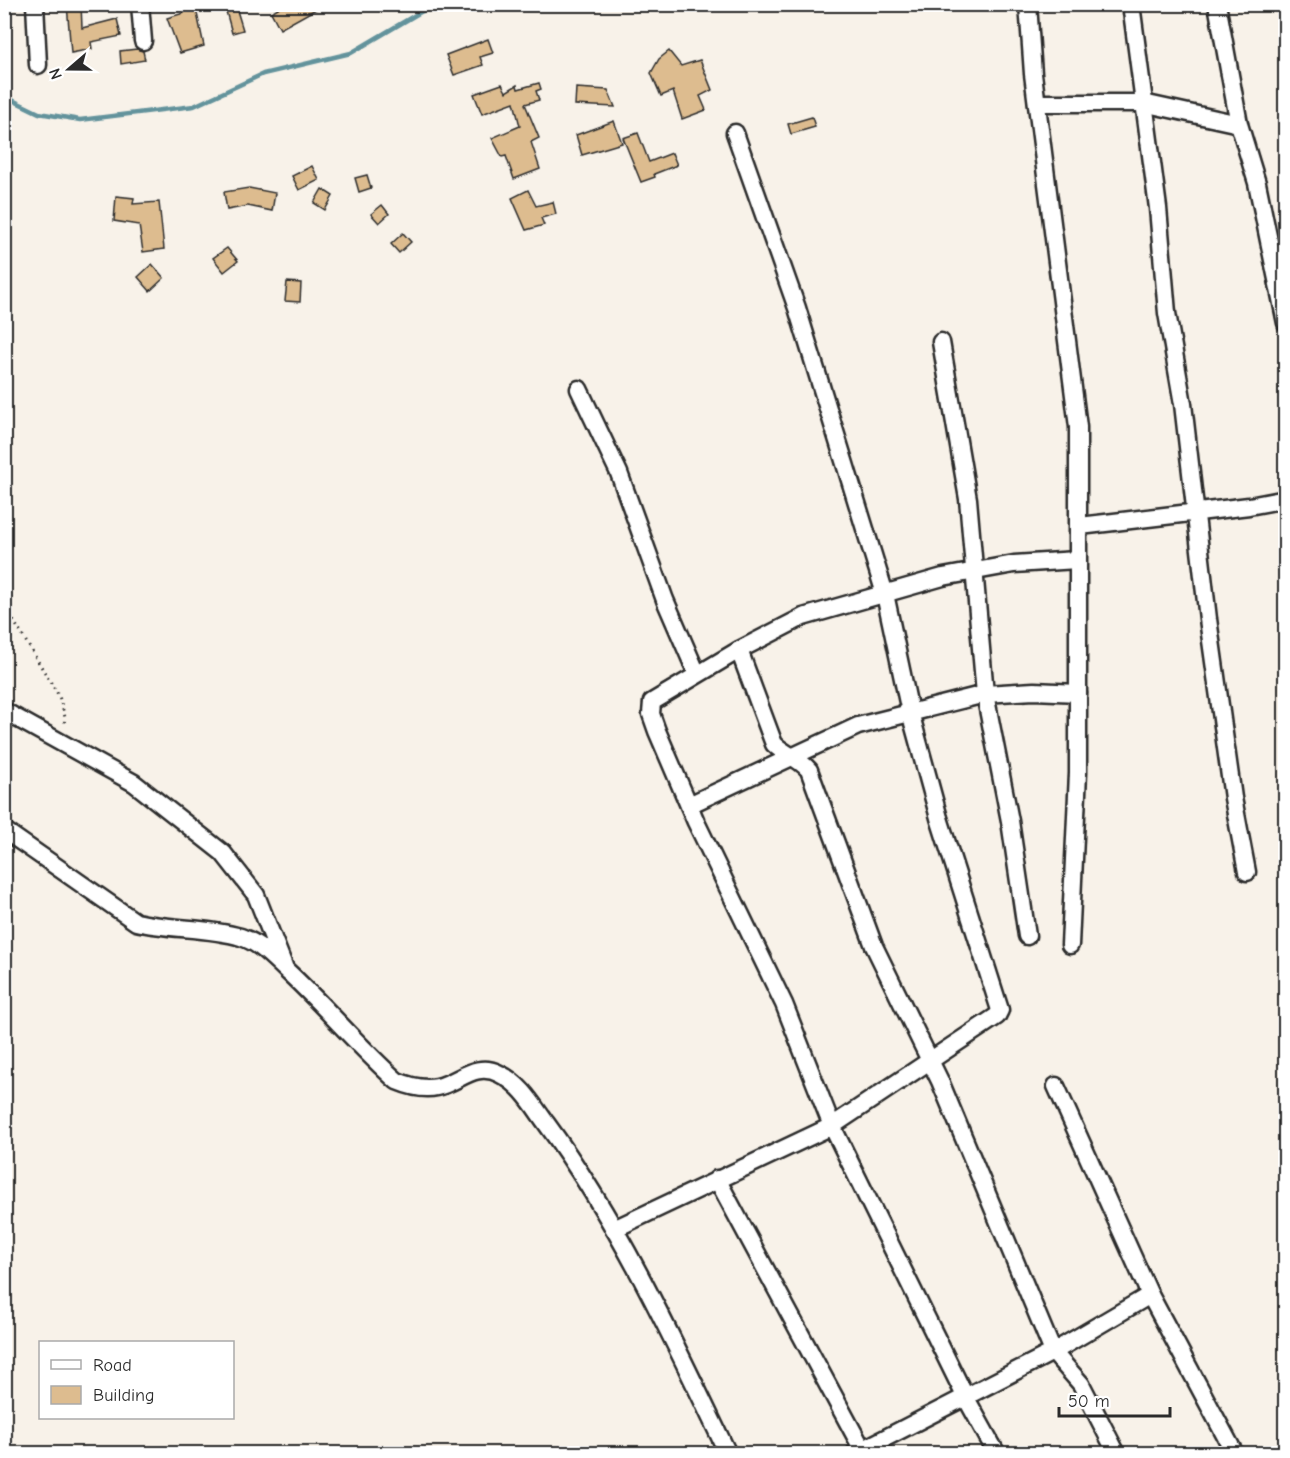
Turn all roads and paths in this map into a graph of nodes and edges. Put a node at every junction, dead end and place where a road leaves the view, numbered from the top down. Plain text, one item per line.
1 (35, 4) edge
2 (140, 4) edge
3 (1028, 4) edge
4 (1131, 4) edge
5 (1217, 4) edge
6 (143, 41) dead end
7 (38, 65) dead end
8 (1143, 103) junction
9 (1037, 104) junction
10 (1239, 124) junction
11 (735, 133) dead end
12 (1286, 323) edge
13 (940, 342) dead end
14 (579, 389) dead end
15 (1286, 499) edge
16 (1196, 513) junction
17 (1080, 526) junction
18 (1077, 560) junction
19 (976, 572) junction
20 (885, 594) junction
21 (4, 605) edge
22 (739, 650) junction
23 (697, 674) junction
24 (1078, 693) junction
25 (985, 694) junction
26 (4, 711) edge
27 (910, 712) junction
28 (63, 743) junction
29 (791, 755) junction
30 (689, 805) junction
31 (4, 830) edge
32 (1247, 872) dead end
33 (1027, 936) dead end
34 (1070, 945) dead end
35 (286, 970) junction
36 (931, 1062) junction
37 (1056, 1086) dead end
38 (832, 1126) junction
39 (717, 1179) junction
40 (614, 1229) junction
41 (1150, 1295) junction
42 (1053, 1352) junction
43 (966, 1398) junction
44 (861, 1452) edge
45 (728, 1454) edge
46 (997, 1454) edge
47 (1117, 1454) edge
48 (1235, 1454) edge

1 - 7 street
2 - 6 street
3 - 9 street
4 - 8 street
5 - 10 street
8 - 9 street
8 - 10 street
8 - 16 street
9 - 17 street
10 - 12 street
11 - 20 street
13 - 19 street
14 - 23 street
15 - 16 street
16 - 17 street
16 - 32 street
17 - 18 street
18 - 19 street
18 - 24 street
19 - 20 street
19 - 25 street
20 - 22 street
20 - 27 street
21 - 28 path
22 - 23 street
22 - 29 street
23 - 30 street
24 - 25 street
24 - 34 street
25 - 27 street
25 - 33 street
26 - 28 street
27 - 29 street
27 - 36 street
28 - 35 street
29 - 30 street
29 - 36 street
30 - 38 street
31 - 35 street
35 - 40 street
36 - 38 street
36 - 42 street
37 - 41 street
38 - 39 street
38 - 43 street
39 - 40 street
39 - 44 street
40 - 45 street
41 - 42 street
41 - 48 street
42 - 43 street
42 - 47 street
43 - 44 street
43 - 46 street

